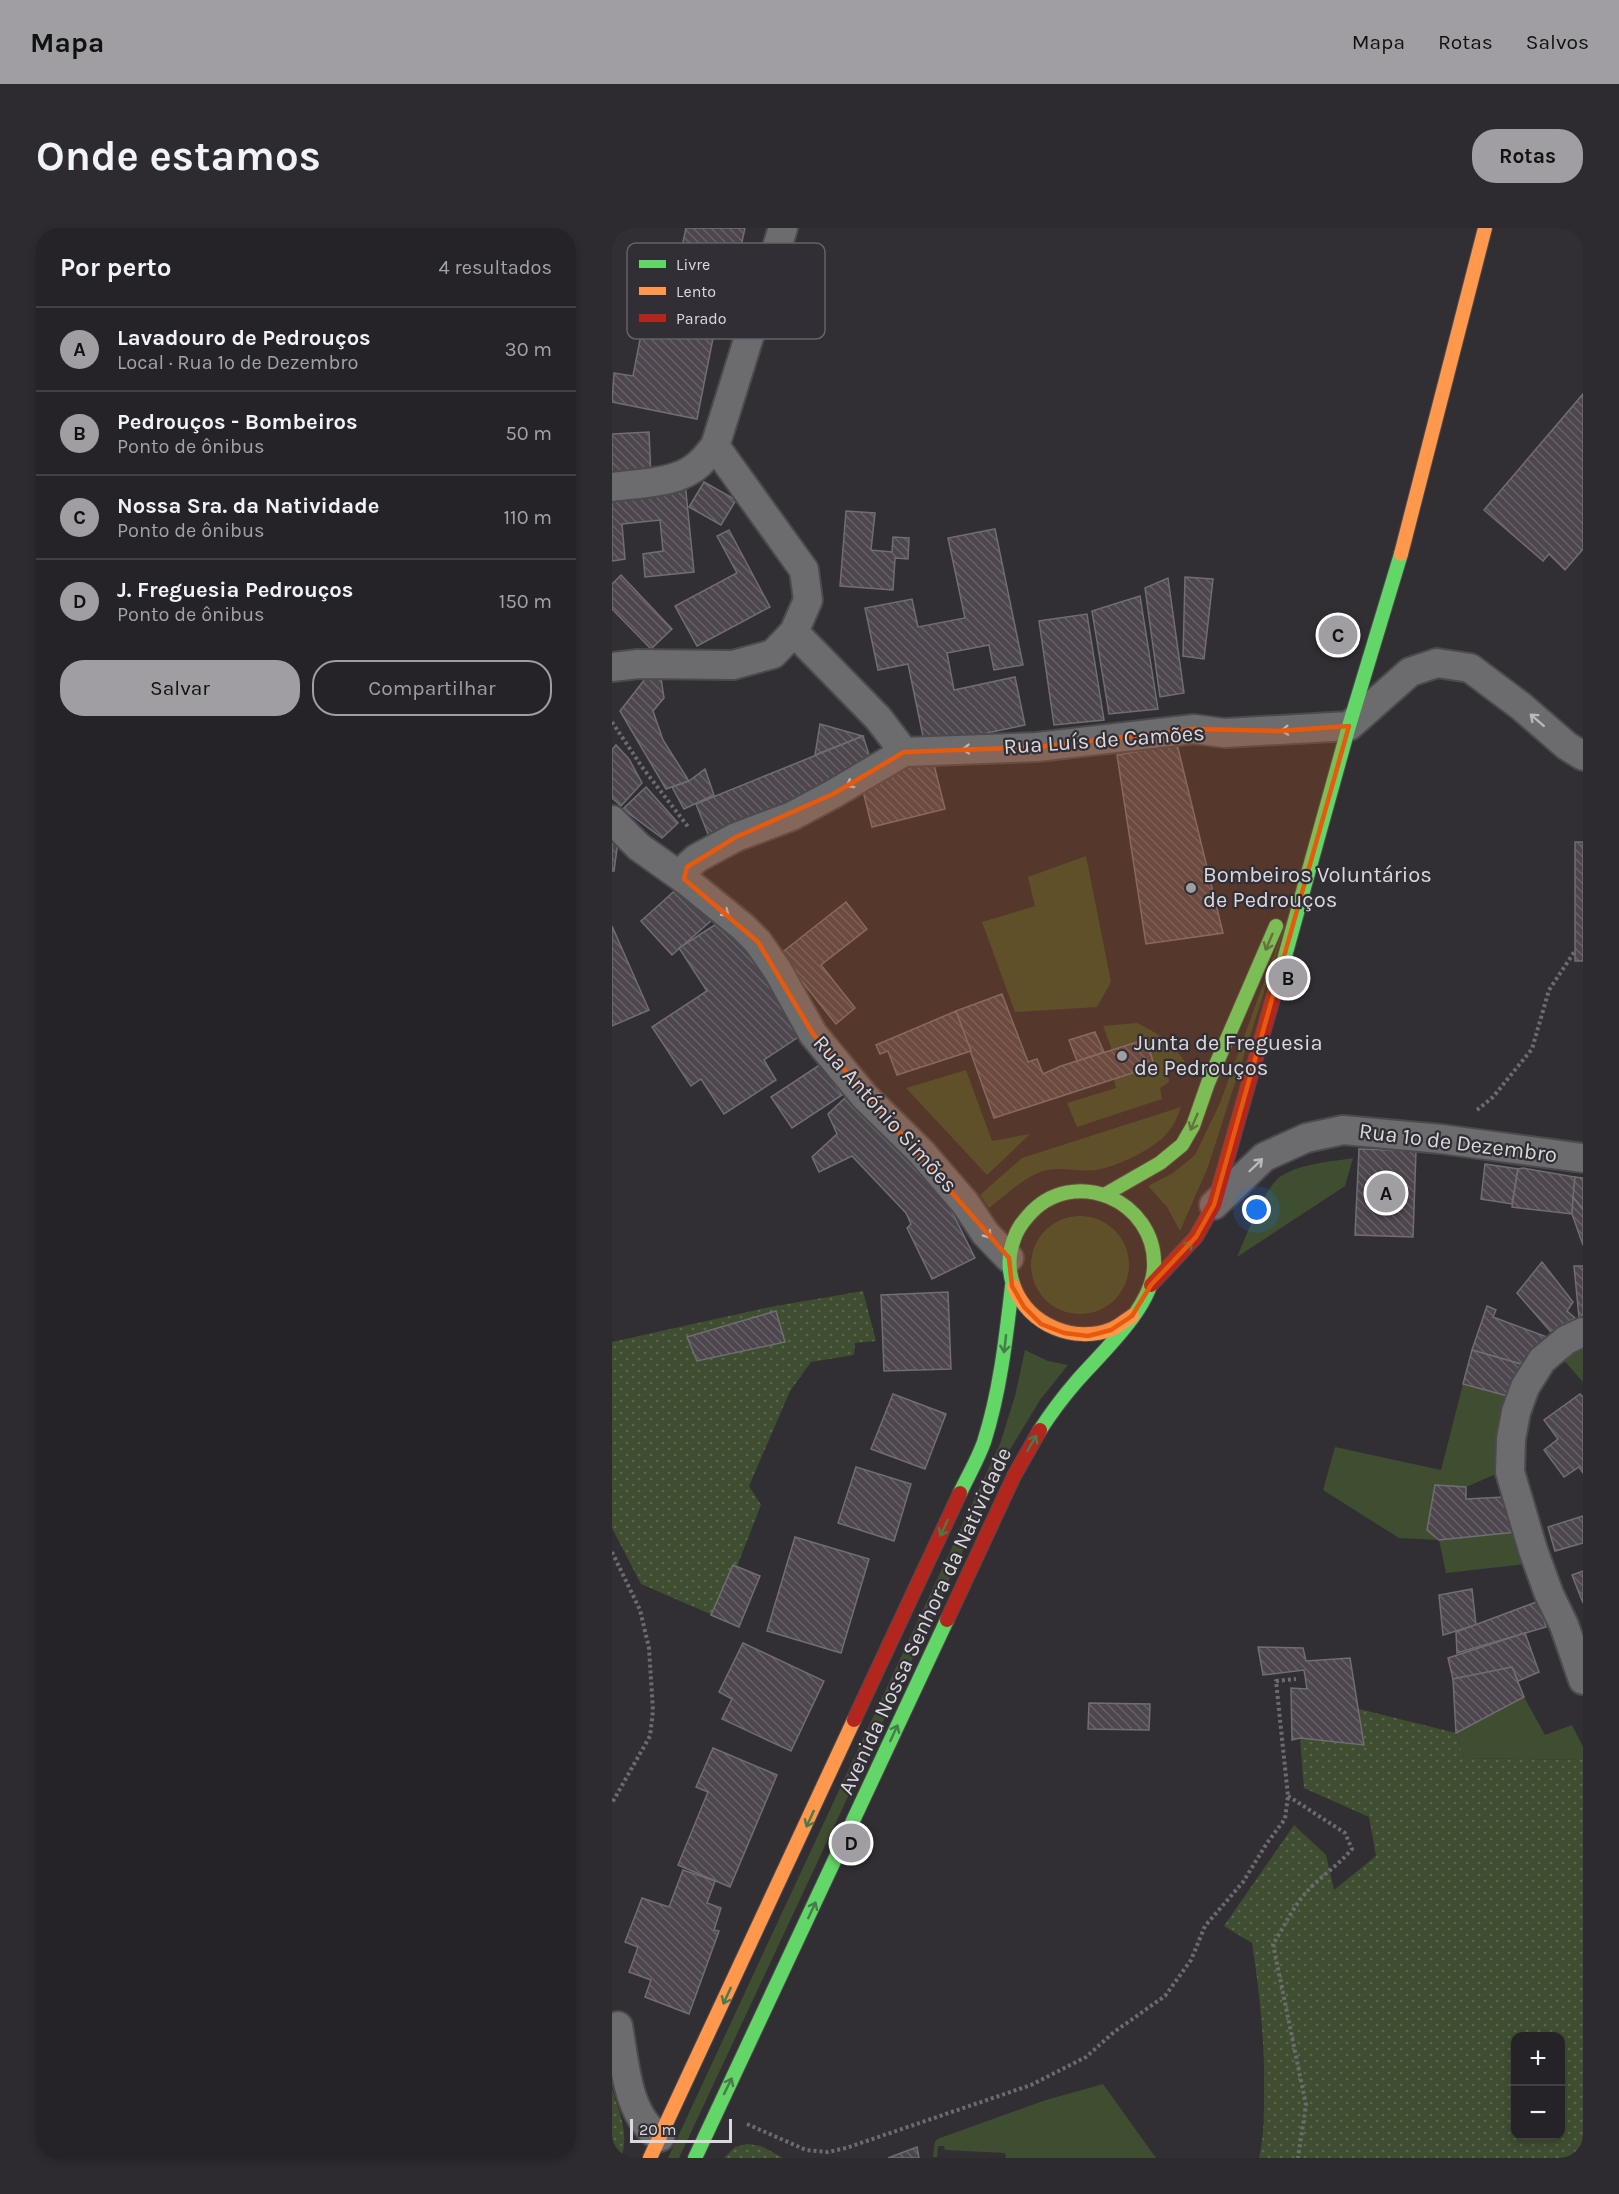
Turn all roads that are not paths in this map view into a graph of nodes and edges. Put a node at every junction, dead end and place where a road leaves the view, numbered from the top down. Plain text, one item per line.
1 (783, 228) edge
2 (1485, 228) edge
3 (778, 243) edge
4 (749, 339) edge
5 (716, 446) junction
6 (612, 487) edge
7 (794, 632) junction
8 (612, 667) edge
9 (1349, 726) junction
10 (904, 752) junction
11 (1583, 756) edge
12 (1325, 811) junction
13 (612, 820) edge
14 (612, 836) edge
15 (639, 847) junction
16 (684, 879) junction
17 (1583, 1158) edge
18 (1106, 1194) junction
19 (1214, 1205) junction
20 (1009, 1258) junction
21 (1151, 1285) junction
22 (1012, 1286) junction
23 (1132, 1316) junction
24 (1583, 1332) edge
25 (1583, 1680) edge
26 (618, 2026) dead end
27 (655, 2148) edge
28 (695, 2158) edge

1 - 3 street
2 - 9 main road, Avenida Nossa Senhora da Natividade
4 - 5 street
5 - 6 street
5 - 7 street
7 - 8 street
7 - 10 street
9 -> 10 street, Rua Luís de Camões
11 -> 9 street
9 - 12 main road, Avenida Nossa Senhora da Natividade
10 -> 16 street, Rua Luís de Camões
12 -> 18 main road, Avenida Nossa Senhora da Natividade
12 - 19 main road, Avenida Nossa Senhora da Natividade
13 - 15 street, Rua António Simões
14 - 15 street
15 - 16 street, Rua António Simões
16 -> 20 street, Rua António Simões
19 -> 17 street, Rua 1º de Dezembro
18 - 20 main road, Avenida Nossa Senhora da Natividade
18 - 21 main road, Avenida Nossa Senhora da Natividade
21 -> 19 main road, Avenida Nossa Senhora da Natividade
20 - 22 main road, Avenida Nossa Senhora da Natividade
21 - 23 main road, Avenida Nossa Senhora da Natividade
22 - 23 main road, Avenida Nossa Senhora da Natividade
22 -> 27 main road, Avenida Nossa Senhora da Natividade
28 -> 23 main road, Avenida Nossa Senhora da Natividade
24 - 25 street
26 - 27 street

